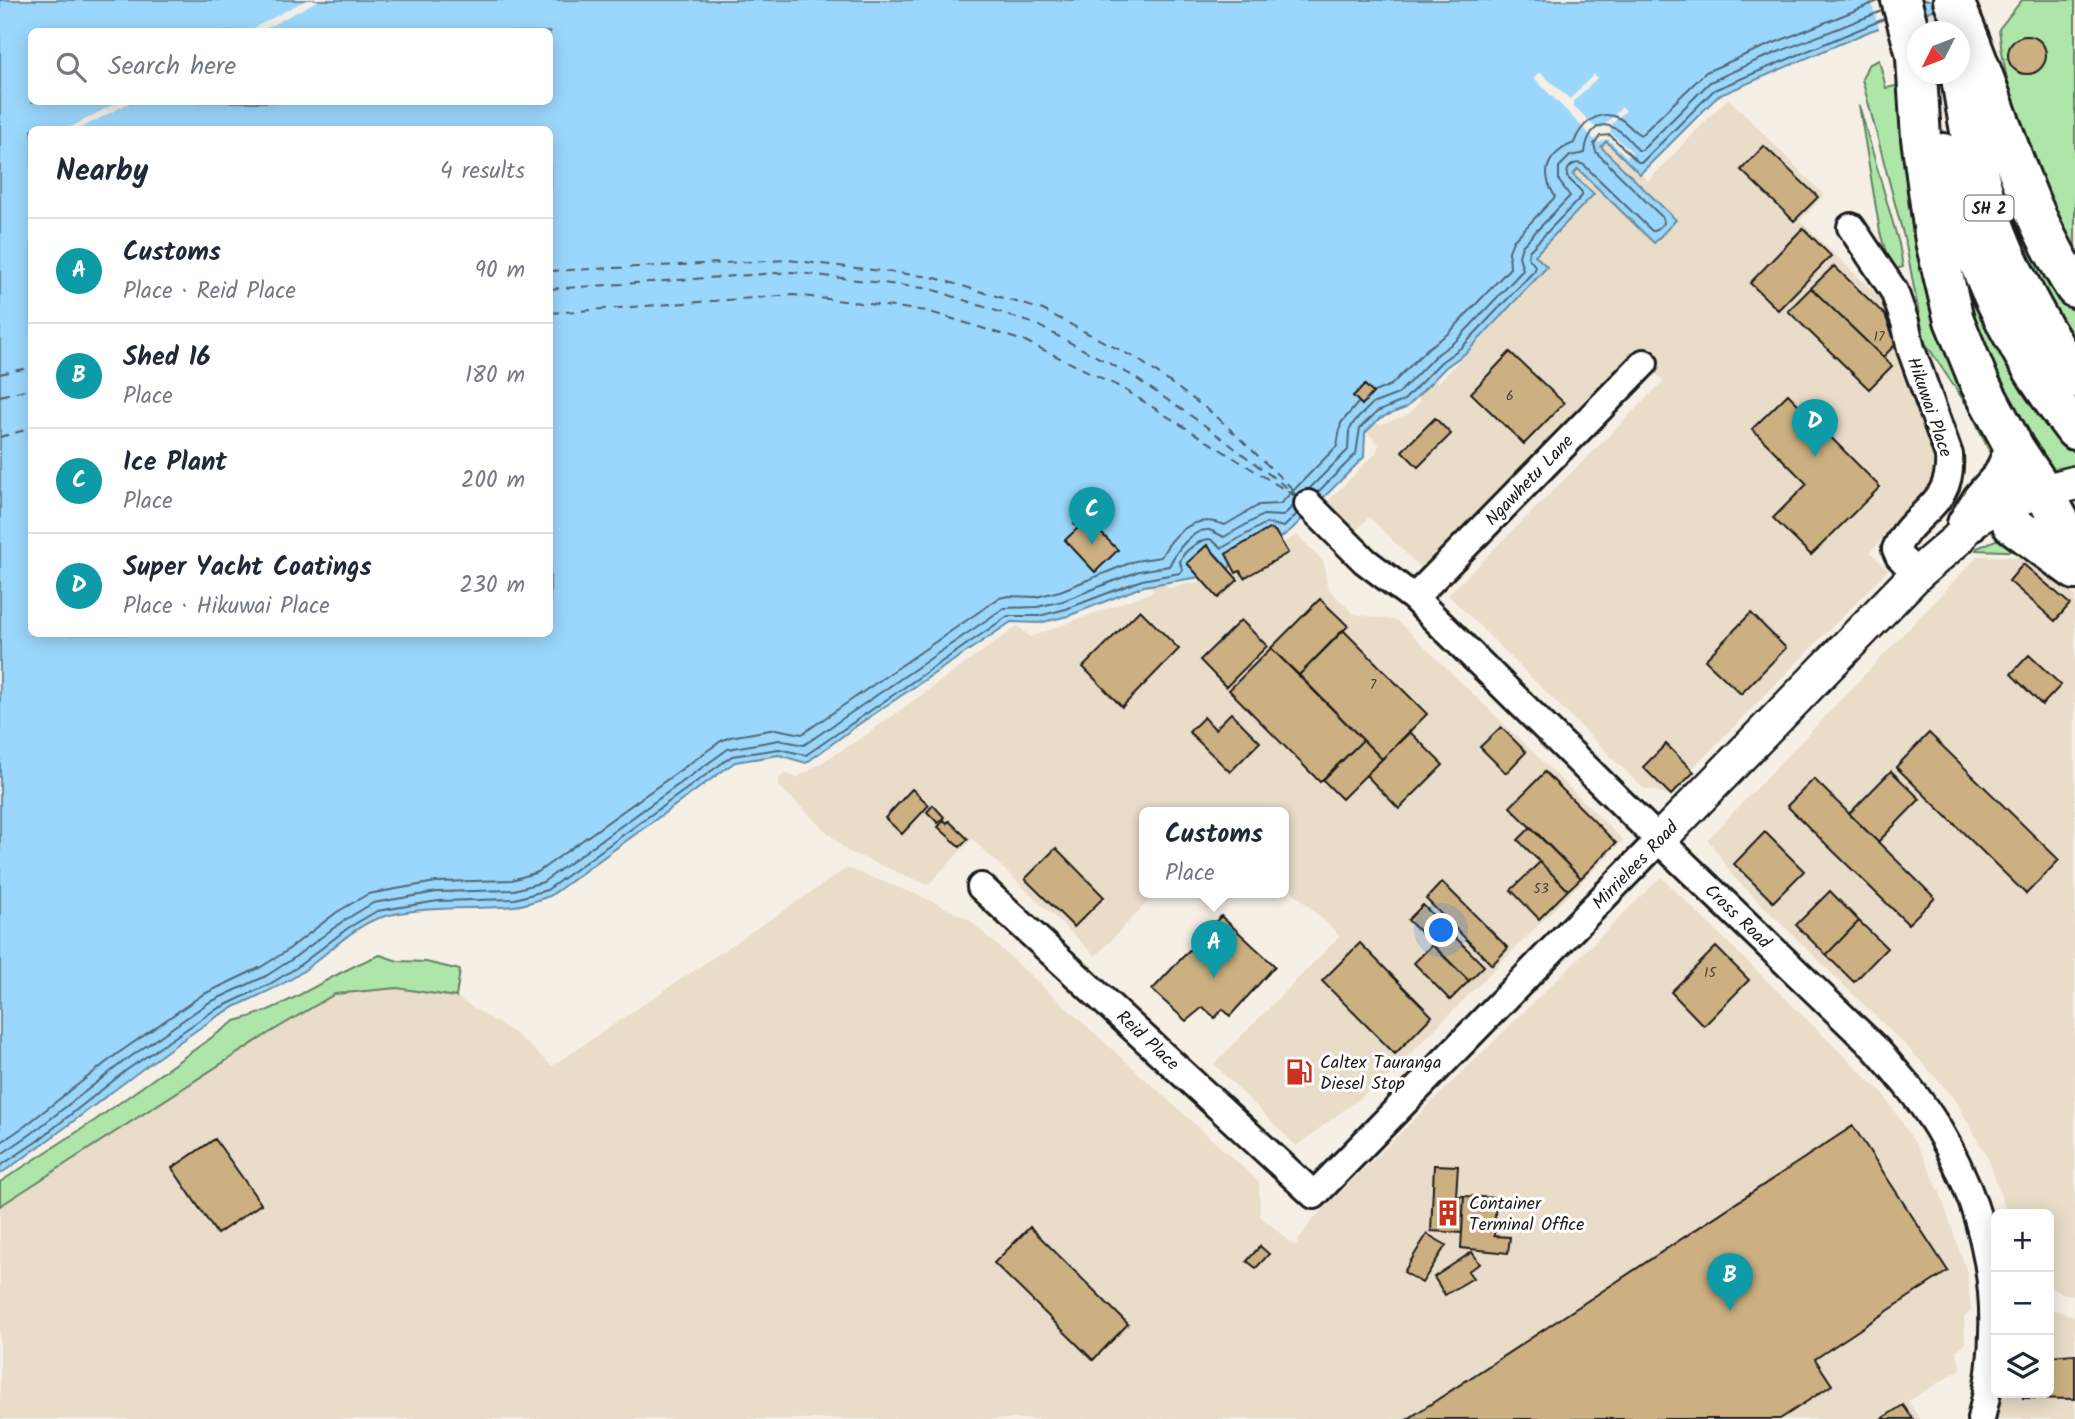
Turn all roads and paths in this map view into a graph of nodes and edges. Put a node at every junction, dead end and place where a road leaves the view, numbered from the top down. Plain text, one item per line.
1 (1901, 0) edge
2 (1941, 0) edge
3 (1953, 0) edge
4 (1949, 21) edge
5 (1956, 21) edge
6 (1907, 23) edge
7 (1970, 68) edge
8 (1919, 84) edge
9 (1924, 84) edge
10 (1965, 84) edge
11 (1851, 227) dead end
12 (2075, 288) edge
13 (1644, 363) dead end
14 (2075, 378) edge
15 (2075, 430) edge
16 (2015, 449) junction
17 (2062, 500) edge
18 (1308, 505) dead end
19 (2012, 524) junction
20 (1963, 531) junction
21 (2075, 548) edge
22 (2075, 570) edge
23 (1917, 574) junction
24 (1414, 598) junction
25 (1659, 839) junction
26 (981, 887) dead end
27 (1314, 1195) joint
28 (1981, 1419) edge

1 - 6 highway, SH 2
2 - 4 highway, SH 2
3 - 5 highway
7 - 12 highway
8 - 16 highway
9 - 15 highway, SH 2
10 - 14 highway, SH 2
11 - 23 street, Hikuwai Place
13 - 24 street, Ngawhetu Lane
16 - 17 highway
16 - 20 highway
17 - 19 main road, Mirrielees Road
17 - 20 main road, Mirrielees Road
17 - 21 highway
18 - 24 street, Cross Road
19 - 20 main road, Mirrielees Road
19 - 22 highway
20 - 23 main road, Mirrielees Road
23 - 25 main road, Mirrielees Road
24 - 25 street, Cross Road
25 - 27 street, Mirrielees Road
25 - 28 street, Cross Road
26 - 27 street, Reid Place

